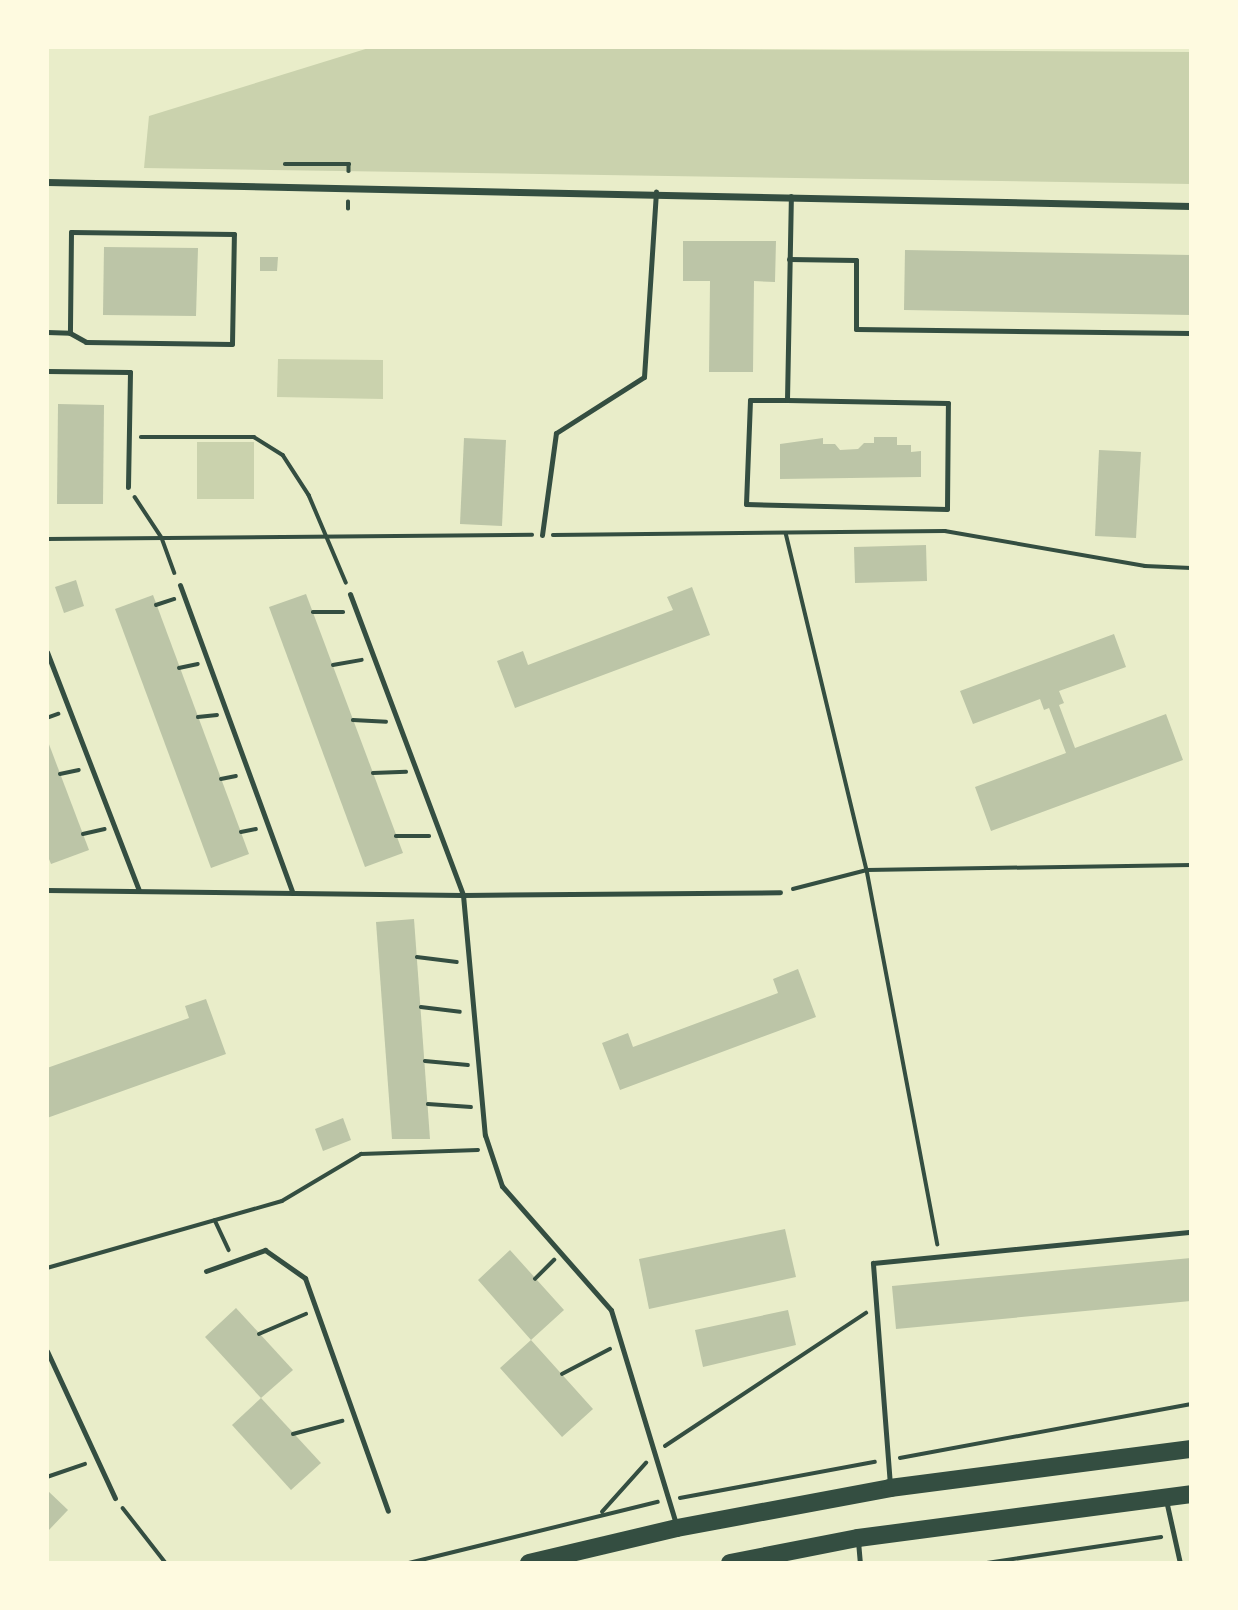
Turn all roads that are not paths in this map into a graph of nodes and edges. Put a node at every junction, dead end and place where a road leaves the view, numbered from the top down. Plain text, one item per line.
1 (47, 182) edge
2 (656, 191) junction
3 (791, 196) junction
4 (1191, 206) edge
5 (789, 259) junction
6 (47, 332) edge
7 (70, 333) junction
8 (1191, 334) edge
9 (47, 371) edge
10 (787, 400) junction
11 (128, 487) road end
12 (542, 535) road end
13 (180, 585) road end
14 (351, 594) road end
15 (47, 652) edge
16 (47, 890) edge
17 (139, 891) junction
18 (780, 892) road end
19 (293, 893) junction
20 (463, 895) junction
21 (1191, 1232) edge
22 (206, 1271) dead end
23 (47, 1351) edge
24 (1191, 1449) edge
25 (890, 1488) junction
26 (1191, 1494) edge
27 (1166, 1496) junction
28 (116, 1498) road end
29 (388, 1511) dead end
30 (677, 1528) junction
31 (858, 1538) junction
32 (529, 1563) edge
33 (730, 1563) edge
34 (860, 1563) edge
35 (1180, 1563) edge

1 - 2 street
2 - 3 street
2 - 12 lane
3 - 4 street
3 - 5 lane
5 - 8 lane
5 - 10 lane
6 - 7 lane
7 - 7 lane
9 - 11 lane
10 - 10 lane
13 - 19 lane
14 - 20 lane
15 - 17 lane
16 - 17 lane
17 - 19 lane
18 - 20 lane
19 - 20 lane
20 - 30 lane
21 - 25 lane
22 - 29 lane
23 - 28 lane
24 - 25 main road
25 - 30 main road
26 - 27 main road
27 - 31 main road
27 - 35 lane
30 - 32 main road
31 - 33 main road
31 - 34 lane

